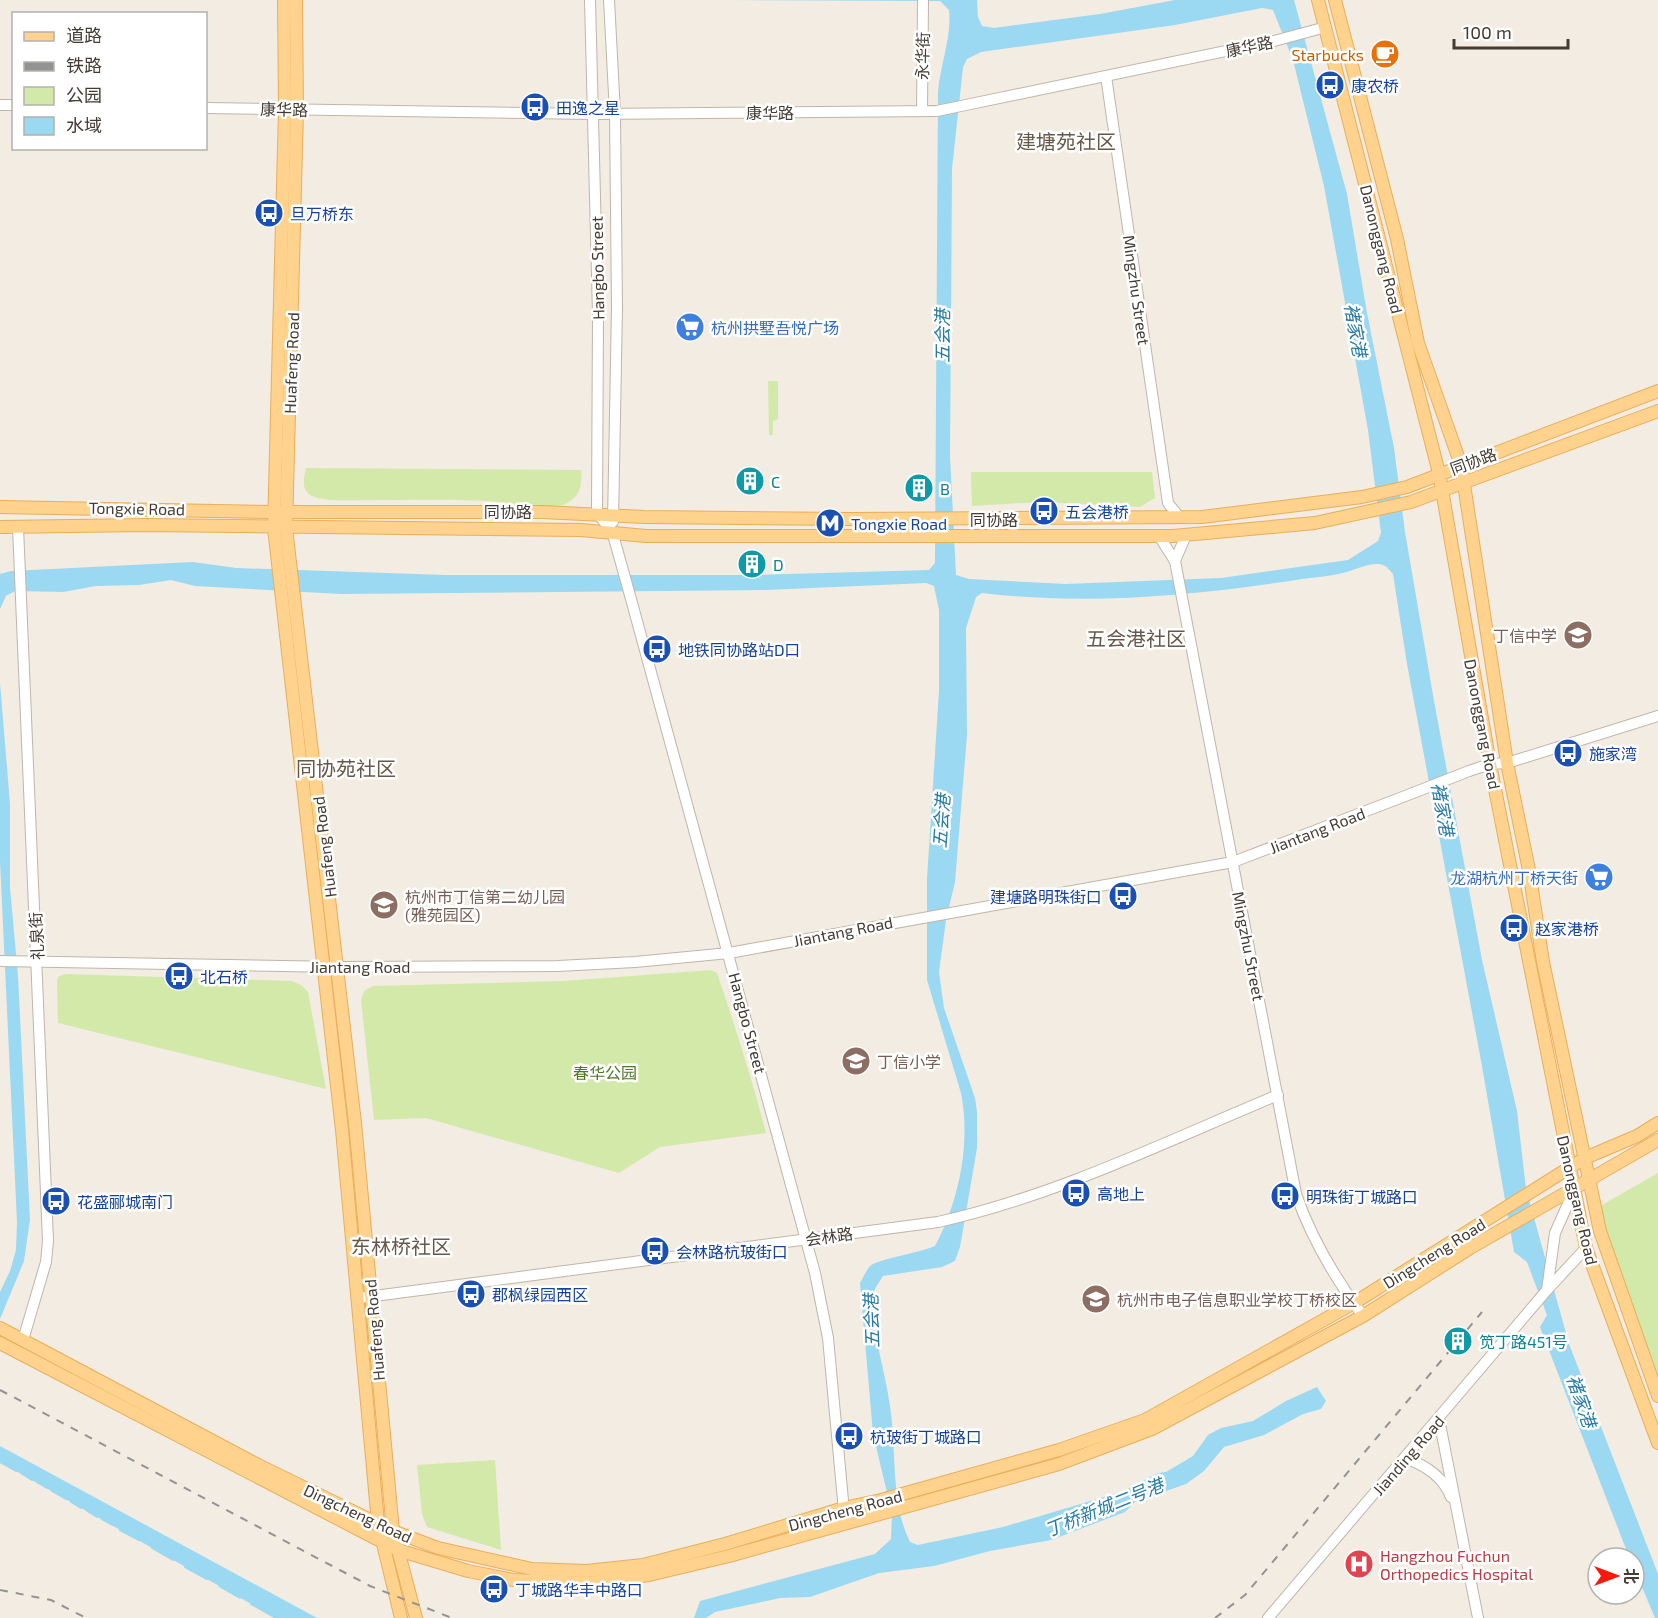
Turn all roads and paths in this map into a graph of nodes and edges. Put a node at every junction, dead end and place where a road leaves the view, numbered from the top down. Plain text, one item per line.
1 (284, 0) edge
2 (296, 0) edge
3 (590, 0) edge
4 (609, 0) edge
5 (1318, 0) edge
6 (1335, 0) edge
7 (923, 4) edge
8 (1326, 27) junction
9 (1106, 76) junction
10 (207, 108) edge
11 (291, 110) junction
12 (922, 111) junction
13 (615, 113) junction
14 (594, 114) junction
15 (1658, 391) edge
16 (1658, 411) edge
17 (1461, 465) junction
18 (1439, 473) junction
19 (1464, 482) junction
20 (1441, 491) junction
21 (1168, 504) junction
22 (0, 507) edge
23 (281, 511) junction
24 (597, 513) junction
25 (614, 515) junction
26 (1156, 518) junction
27 (1180, 518) junction
28 (0, 527) edge
29 (18, 527) junction
30 (280, 528) junction
31 (612, 531) junction
32 (1159, 536) junction
33 (1186, 536) junction
34 (1175, 561) junction
35 (289, 602) junction
36 (1658, 716) edge
37 (1507, 763) junction
38 (1490, 764) junction
39 (1233, 862) junction
40 (729, 953) junction
41 (0, 961) edge
42 (37, 961) junction
43 (323, 966) junction
44 (338, 967) junction
45 (1278, 1095) junction
46 (1658, 1123) edge
47 (1658, 1140) edge
48 (1585, 1158) junction
49 (1570, 1168) junction
50 (1589, 1180) junction
51 (1575, 1187) junction
52 (807, 1239) junction
53 (1586, 1248) junction
54 (1547, 1290) junction
55 (365, 1297) junction
56 (1354, 1303) junction
57 (1364, 1316) junction
58 (0, 1329) edge
59 (23, 1340) junction
60 (0, 1343) edge
61 (1658, 1396) edge
62 (1439, 1419) junction
63 (1658, 1443) edge
64 (1405, 1458) junction
65 (844, 1508) junction
66 (1458, 1514) junction
67 (845, 1522) junction
68 (378, 1523) junction
69 (393, 1531) junction
70 (382, 1541) junction
71 (398, 1550) junction
72 (401, 1618) edge
73 (416, 1618) edge
74 (1268, 1618) edge
75 (1478, 1618) edge

1 - 11 main road, Huafeng Road
2 - 11 main road, Huafeng Road
3 - 14 street, Hangbo Street
4 - 13 street, Hangbo Street
5 - 8 main road, Danonggang Road
6 - 17 main road, Danonggang Road
7 - 12 street, 永华街
8 - 9 street, 康华路
8 - 18 main road, Danonggang Road
9 - 12 street, 康华路
9 - 21 street, Mingzhu Street
10 - 11 street, 康华路
11 - 14 street, 康华路
11 - 23 main road, Huafeng Road
12 - 13 street, 康华路
13 - 14 street, 康华路
13 - 25 street, Hangbo Street
14 - 24 street, Hangbo Street
15 - 17 main road, 同协路
16 - 19 main road, 同协路
17 - 18 main road, 同协路
17 - 19 main road, Danonggang Road
18 - 20 main road, Danonggang Road
18 - 27 main road, 同协路
19 - 20 main road, 同协路
19 - 37 main road, Danonggang Road
20 - 33 main road, 同协路
20 - 38 main road, Danonggang Road
21 - 26 street
21 - 27 street
22 - 23 main road, Tongxie Road
23 - 24 main road, 同协路
23 - 30 main road, Huafeng Road
24 - 25 main road, 同协路
24 - 31 street, Hangbo Street
25 - 26 main road, 同协路
25 - 31 street, Hangbo Street
26 - 27 main road, 同协路
28 - 29 main road, Tongxie Road
29 - 30 main road, Tongxie Road
29 - 42 street, 礼泉街
30 - 31 main road, 同协路
30 - 35 main road, Huafeng Road
31 - 32 main road, 同协路
31 - 40 street, Hangbo Street
32 - 33 main road, 同协路
32 - 34 street, Mingzhu Street
33 - 34 street
34 - 39 street, Mingzhu Street
35 - 43 main road, Huafeng Road
35 - 44 main road, Huafeng Road
36 - 37 street, Jiantang Road
37 - 38 street, Jiantang Road
37 - 48 main road, Danonggang Road
38 - 39 street, Jiantang Road, bridge
38 - 49 main road, Danonggang Road
39 - 40 street, Jiantang Road
39 - 45 street, Mingzhu Street
40 - 44 street, Jiantang Road
40 - 52 street, Hangbo Street
41 - 42 street, Jiantang Road
42 - 43 street, Jiantang Road
42 - 59 street, 礼泉街
43 - 44 street, Jiantang Road
43 - 55 main road, Huafeng Road
44 - 55 main road, Huafeng Road
45 - 52 street, 会林路
45 - 56 street, Mingzhu Street
46 - 48 main road, Dingcheng Road
47 - 50 main road, Dingcheng Road
48 - 49 main road, Dingcheng Road
48 - 50 main road, Danonggang Road
49 - 51 main road, Danonggang Road
49 - 56 main road, Dingcheng Road
50 - 51 main road, Dingcheng Road
50 - 61 main road, Danonggang Road
51 - 53 main road, Danonggang Road
51 - 54 street
51 - 57 main road, Dingcheng Road
52 - 55 street, 会林路
52 - 65 street, Hangbo Street
53 - 54 street, Jianding Road
53 - 63 main road, Danonggang Road
54 - 62 street, Jianding Road
55 - 68 main road, Huafeng Road
55 - 69 main road, Huafeng Road
56 - 57 street, Mingzhu Street
56 - 65 main road, Dingcheng Road
57 - 67 main road, Dingcheng Road
58 - 59 main road, Dingcheng Road
59 - 68 main road, Dingcheng Road
60 - 70 main road, Dingcheng Road
62 - 64 street, Jianding Road
62 - 66 street
64 - 66 street
64 - 74 street, Jianding Road
65 - 67 street, Hangbo Street
65 - 69 main road, Dingcheng Road
66 - 75 street
67 - 71 main road, Dingcheng Road
68 - 69 main road, Dingcheng Road
68 - 70 main road, Huafeng Road
69 - 71 main road, Huafeng Road
70 - 71 main road, Dingcheng Road
70 - 72 main road, Huafeng Road
71 - 73 main road, Huafeng Road

